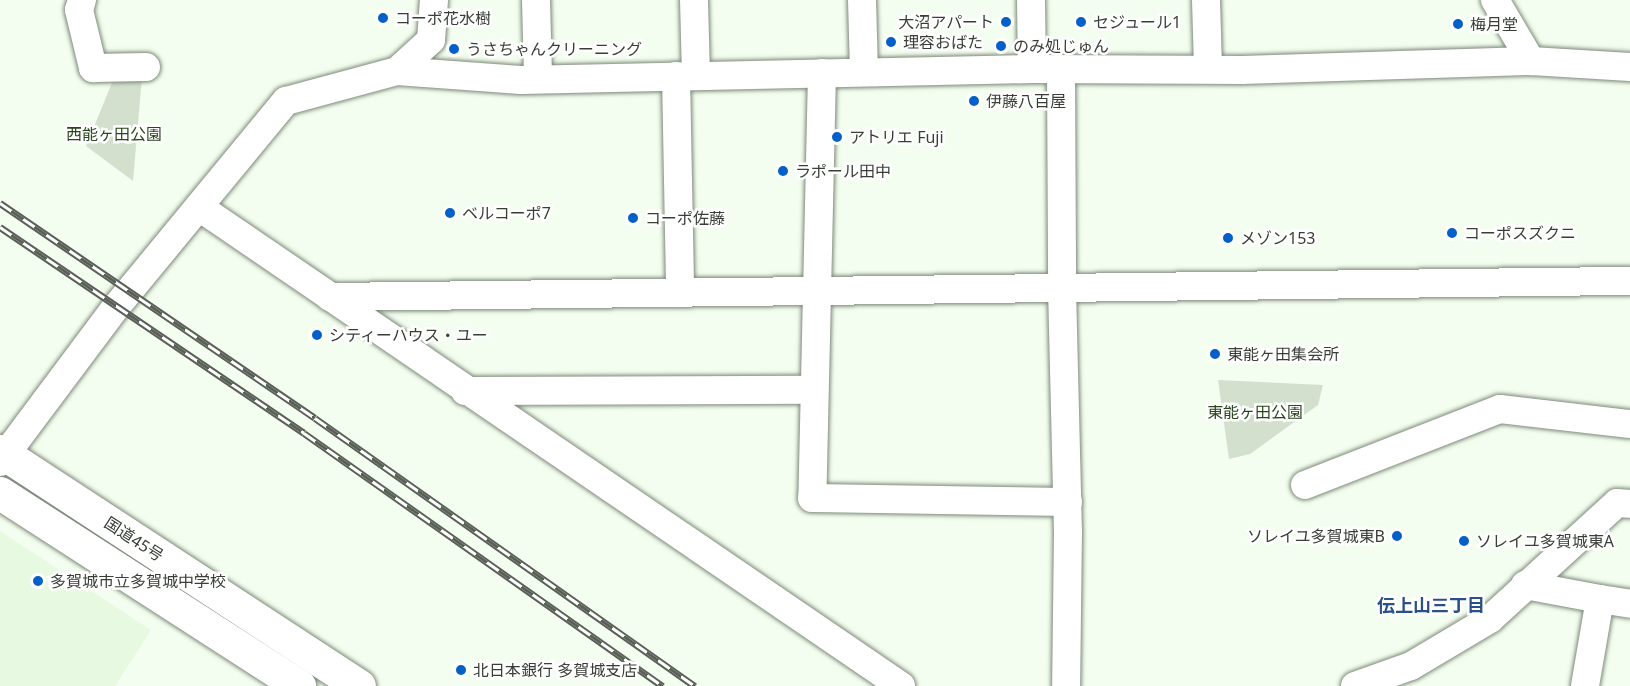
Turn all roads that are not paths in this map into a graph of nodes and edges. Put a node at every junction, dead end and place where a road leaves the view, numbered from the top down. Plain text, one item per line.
1 (82, 0) edge
2 (434, 0) edge
3 (536, 0) edge
4 (694, 0) edge
5 (862, 0) edge
6 (1031, 0) edge
7 (1206, 0) edge
8 (1495, 0) edge
9 (1531, 61) junction
10 (146, 67) dead end
11 (1630, 67) edge
12 (1032, 69) junction
13 (1061, 69) junction
14 (1208, 69) junction
15 (397, 71) junction
16 (864, 72) junction
17 (822, 73) junction
18 (686, 76) junction
19 (538, 79) junction
20 (199, 207) junction
21 (1630, 280) edge
22 (1062, 288) junction
23 (817, 291) junction
24 (680, 293) junction
25 (330, 297) junction
26 (814, 390) junction
27 (465, 391) junction
28 (1630, 424) edge
29 (2, 455) edge
30 (1305, 485) dead end
31 (0, 493) edge
32 (1068, 502) junction
33 (1630, 504) edge
34 (1525, 585) junction
35 (1600, 599) junction
36 (1630, 604) edge
37 (299, 686) edge
38 (359, 686) edge
39 (901, 686) edge
40 (1066, 686) edge
41 (1355, 686) edge
42 (1585, 686) edge

1 - 10 street
2 - 15 street
3 - 19 street
4 - 18 street
5 - 16 street
6 - 12 street
7 - 14 street
8 - 9 street
9 - 11 street
9 - 14 street
12 - 13 street
12 - 16 street
13 - 14 street
13 - 22 street
15 - 19 street
15 - 20 street
16 - 17 street
17 - 18 street
17 - 23 street
18 - 19 street
18 - 24 street
20 - 25 street
20 - 29 street
21 - 22 street
22 - 23 street
22 - 32 street
23 - 24 street
23 - 26 street
24 - 25 street
25 - 27 street
26 - 27 street
26 - 32 street
27 - 39 street
28 - 30 street
29 - 38 highway, 国道45号
31 - 37 highway, 国道45号
32 - 40 street
33 - 34 street
34 - 35 street
34 - 41 street
35 - 36 street
35 - 42 street

